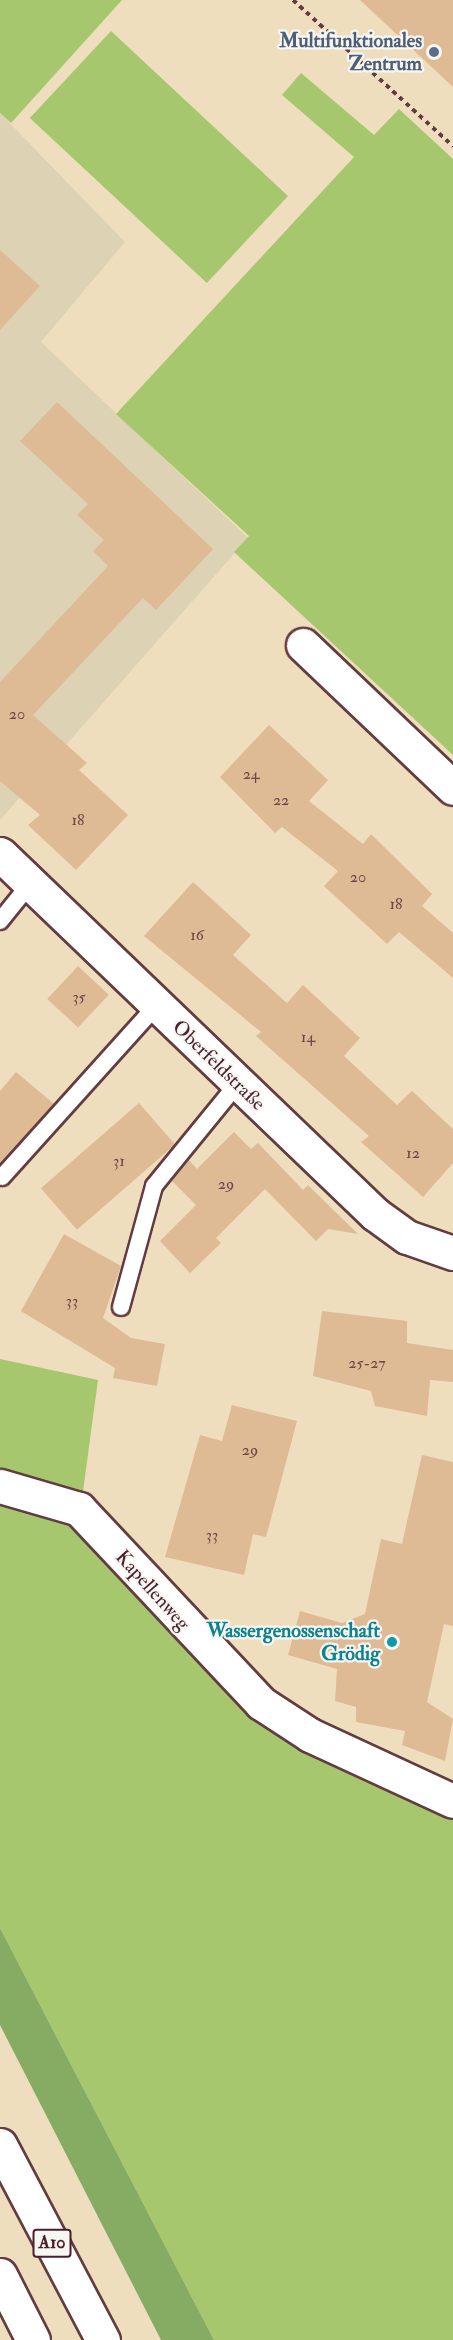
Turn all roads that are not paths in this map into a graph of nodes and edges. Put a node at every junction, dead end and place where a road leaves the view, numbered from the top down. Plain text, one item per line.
1 (303, 645) dead end
2 (453, 788) edge
3 (0, 854) edge
4 (30, 884) junction
5 (0, 921) edge
6 (157, 1005) junction
7 (238, 1083) junction
8 (2, 1177) dead end
9 (452, 1252) edge
10 (121, 1308) dead end
11 (0, 1486) edge
12 (453, 1801) edge
13 (0, 2145) edge
14 (0, 2275) edge
15 (33, 2340) edge
16 (103, 2340) edge

1 - 2 main road
3 - 4 main road, Oberfeldstraße
4 - 5 lane
4 - 6 main road, Oberfeldstraße
6 - 7 main road, Oberfeldstraße
6 - 8 lane
7 - 9 main road, Oberfeldstraße
7 - 10 lane
11 - 12 main road, Kapellenweg
13 - 16 main road, A10
14 - 15 main road

